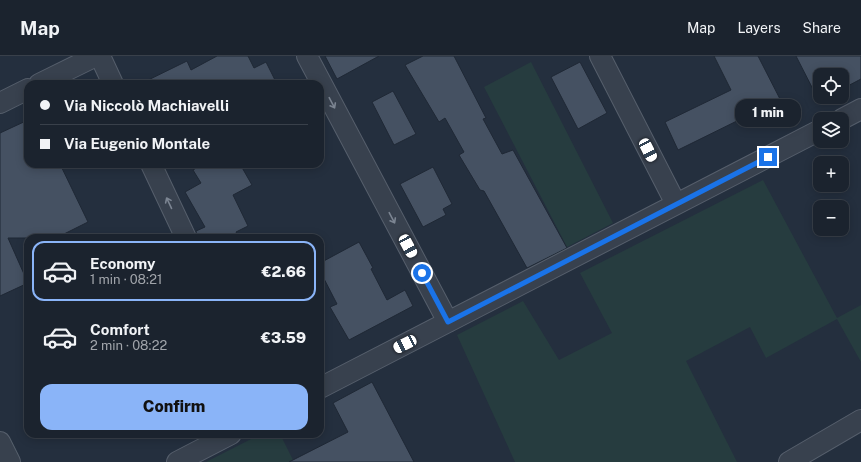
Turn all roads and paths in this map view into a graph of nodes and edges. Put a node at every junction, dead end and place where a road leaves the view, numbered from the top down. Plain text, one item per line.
1 (307, 56) edge
2 (600, 56) edge
3 (90, 58) edge
4 (47, 80) edge
5 (109, 80) edge
6 (320, 80) edge
7 (324, 88) edge
8 (24, 91) edge
9 (0, 103) edge
10 (861, 109) edge
11 (849, 115) edge
12 (813, 134) edge
13 (153, 168) edge
14 (676, 204) junction
15 (184, 234) edge
16 (448, 322) junction
17 (324, 386) edge
18 (861, 420) edge
19 (223, 438) edge
20 (0, 442) edge
21 (10, 462) edge
22 (177, 462) edge
23 (789, 462) edge

1 -> 6 street
2 - 14 street
3 - 4 street
3 - 5 street
7 -> 16 street
8 - 9 street
10 - 11 street
12 - 14 street
15 -> 13 street
14 - 16 street
16 - 17 street
18 - 23 street
19 - 22 street
20 - 21 street

